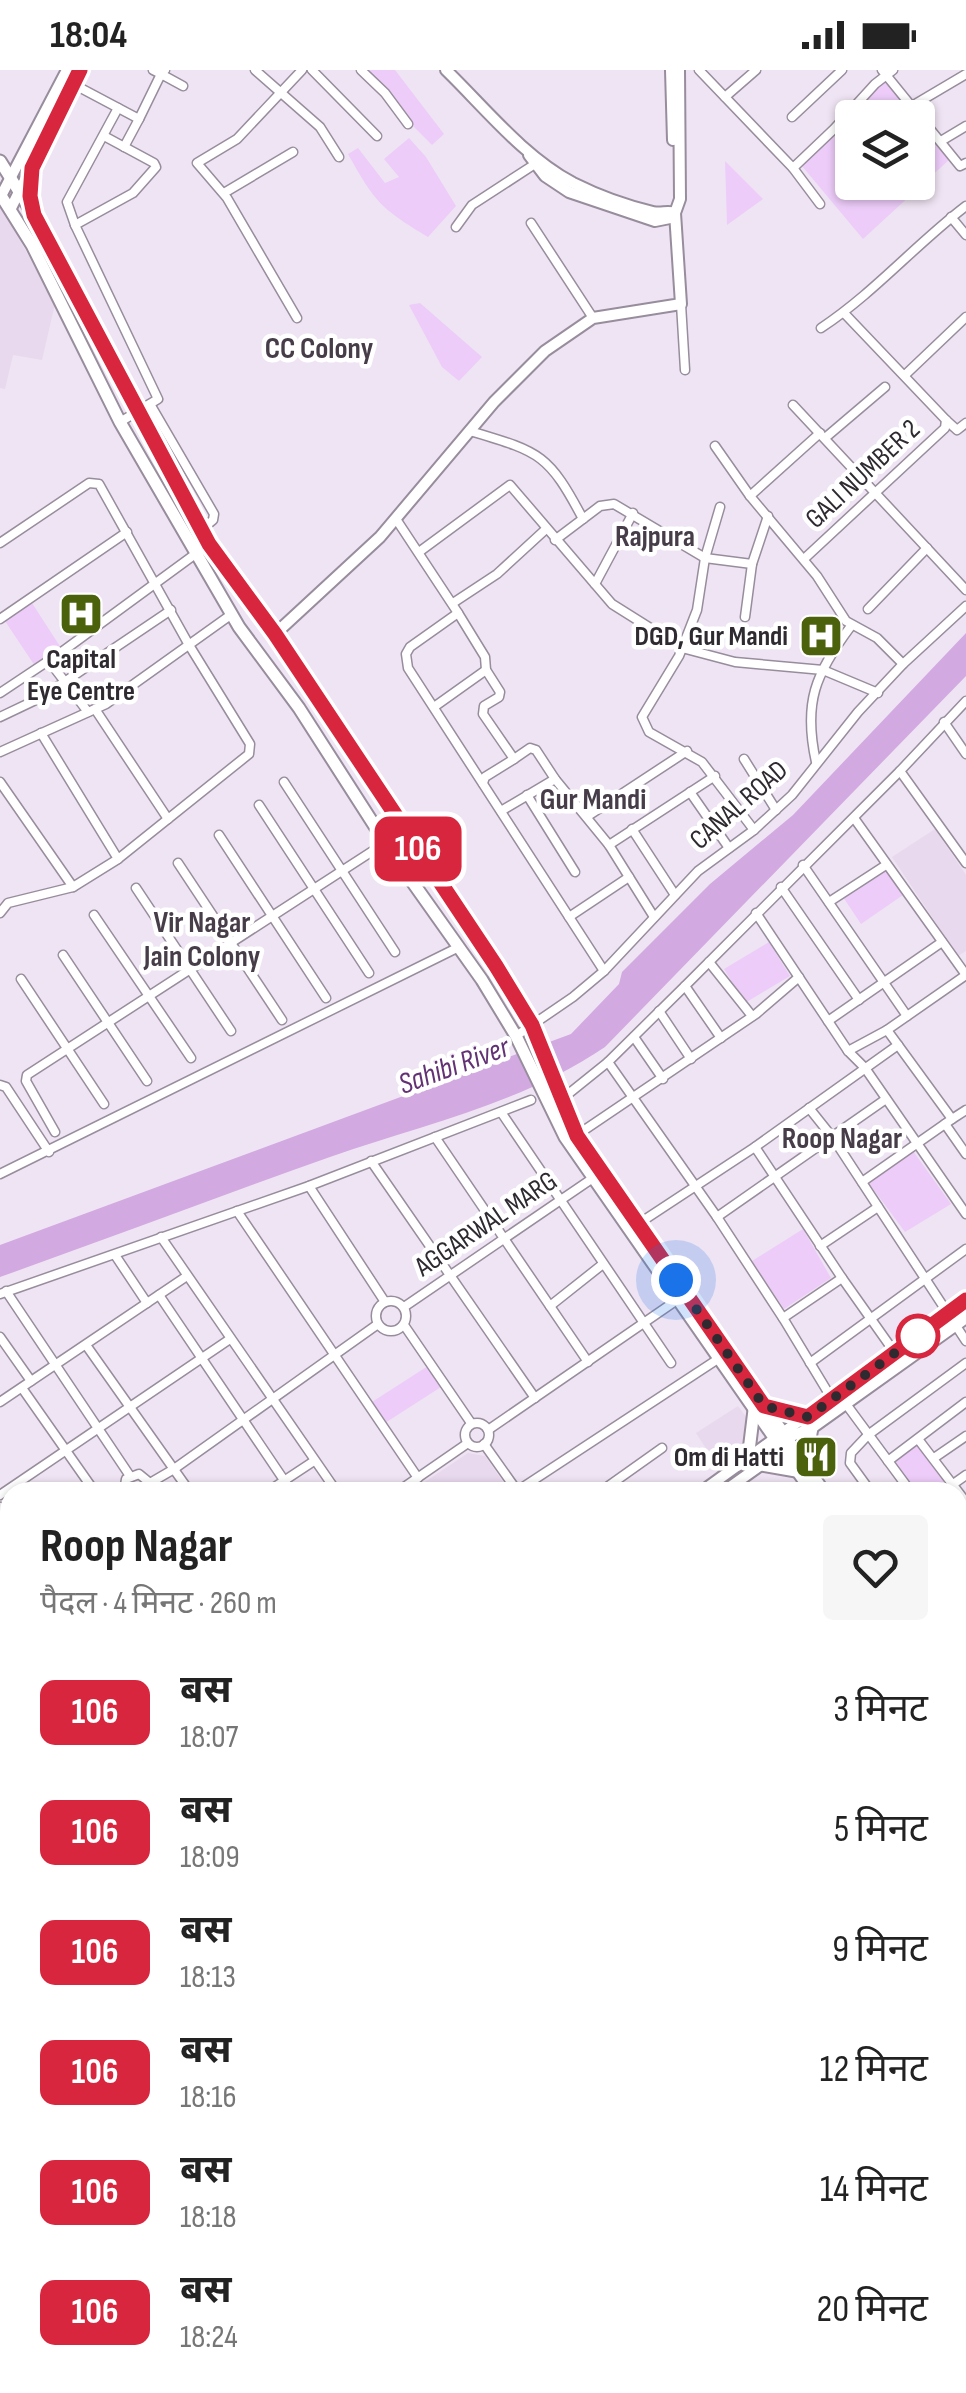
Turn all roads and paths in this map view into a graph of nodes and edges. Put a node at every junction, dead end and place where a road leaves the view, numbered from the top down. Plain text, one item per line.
1 (67, 70) edge
2 (80, 70) edge
3 (254, 70) edge
4 (302, 70) edge
5 (312, 70) edge
6 (361, 70) edge
7 (671, 70) edge
8 (679, 70) edge
9 (756, 70) edge
10 (842, 70) edge
11 (450, 71) edge
12 (703, 71) edge
13 (887, 71) edge
14 (160, 72) edge
15 (966, 74) edge
16 (73, 84) junction
17 (183, 86) dead end
18 (280, 94) junction
19 (61, 96) junction
20 (725, 97) junction
21 (908, 100) edge
22 (922, 100) edge
23 (118, 108) junction
24 (792, 117) dead end
25 (139, 119) junction
26 (408, 124) dead end
27 (966, 126) edge
28 (935, 134) edge
29 (104, 136) junction
30 (376, 136) dead end
31 (941, 141) junction
32 (124, 147) junction
33 (524, 147) junction
34 (293, 152) dead end
35 (339, 157) dead end
36 (0, 161) edge
37 (534, 164) junction
38 (963, 165) edge
39 (32, 168) junction
40 (793, 168) junction
41 (966, 176) edge
42 (11, 180) junction
43 (20, 194) junction
44 (224, 194) junction
45 (0, 195) edge
46 (820, 204) dead end
47 (966, 206) edge
48 (10, 210) junction
49 (672, 212) junction
50 (34, 215) junction
51 (951, 217) junction
52 (531, 223) dead end
53 (76, 226) junction
54 (456, 227) dead end
55 (966, 235) edge
56 (681, 304) junction
57 (844, 313) junction
58 (297, 318) dead end
59 (593, 318) junction
60 (965, 320) edge
61 (821, 328) dead end
62 (685, 370) dead end
63 (905, 375) junction
64 (885, 387) dead end
65 (150, 404) junction
66 (793, 404) dead end
67 (136, 412) junction
68 (946, 420) junction
69 (120, 422) junction
70 (966, 423) edge
71 (470, 431) junction
72 (822, 435) junction
73 (715, 446) dead end
74 (876, 492) junction
75 (750, 496) junction
76 (720, 507) dead end
77 (633, 513) junction
78 (768, 516) junction
79 (583, 519) junction
80 (396, 520) junction
81 (546, 529) junction
82 (201, 530) junction
83 (128, 532) junction
84 (555, 540) junction
85 (0, 544) edge
86 (209, 544) junction
87 (927, 548) junction
88 (419, 552) junction
89 (195, 554) junction
90 (704, 558) junction
91 (804, 559) junction
92 (752, 564) junction
93 (156, 584) junction
94 (595, 584) junction
95 (966, 590) edge
96 (454, 602) junction
97 (966, 606) edge
98 (868, 609) dead end
99 (171, 610) junction
100 (458, 613) junction
101 (232, 614) junction
102 (745, 616) dead end
103 (0, 619) edge
104 (851, 626) junction
105 (275, 634) junction
106 (189, 644) junction
107 (682, 648) junction
108 (49, 660) junction
109 (902, 664) junction
110 (486, 670) junction
111 (823, 670) junction
112 (65, 682) junction
113 (878, 693) junction
114 (0, 694) edge
115 (966, 700) edge
116 (434, 707) junction
117 (91, 710) junction
118 (0, 717) edge
119 (944, 722) junction
120 (42, 733) junction
121 (687, 751) junction
122 (0, 752) edge
123 (966, 754) edge
124 (514, 759) junction
125 (744, 759) dead end
126 (816, 762) junction
127 (900, 772) junction
128 (715, 776) junction
129 (555, 779) junction
130 (0, 782) edge
131 (284, 782) dead end
132 (483, 783) junction
133 (690, 792) junction
134 (527, 795) junction
135 (258, 805) dead end
136 (776, 810) junction
137 (501, 811) junction
138 (588, 816) junction
139 (854, 818) junction
140 (168, 819) junction
141 (405, 830) junction
142 (632, 830) junction
143 (754, 830) junction
144 (219, 834) dead end
145 (386, 843) junction
146 (609, 844) junction
147 (728, 848) junction
148 (118, 859) junction
149 (966, 863) edge
150 (178, 864) dead end
151 (886, 865) junction
152 (803, 866) junction
153 (342, 871) junction
154 (575, 872) dead end
155 (629, 876) junction
156 (73, 887) junction
157 (136, 888) dead end
158 (781, 888) junction
159 (314, 890) junction
160 (0, 892) edge
161 (675, 895) junction
162 (829, 902) junction
163 (8, 904) junction
164 (455, 904) dead end
165 (0, 913) edge
166 (756, 913) junction
167 (94, 914) dead end
168 (273, 916) junction
169 (463, 916) dead end
170 (569, 917) junction
171 (654, 917) junction
172 (942, 942) junction
173 (231, 943) junction
174 (459, 947) junction
175 (395, 952) dead end
176 (63, 956) dead end
177 (709, 962) junction
178 (496, 966) junction
179 (192, 968) junction
180 (604, 970) junction
181 (369, 973) dead end
182 (966, 975) edge
183 (480, 976) junction
184 (799, 977) junction
185 (21, 979) dead end
186 (886, 980) junction
187 (685, 986) junction
188 (149, 996) junction
189 (326, 998) dead end
190 (859, 1000) junction
191 (659, 1012) junction
192 (752, 1016) junction
193 (907, 1016) junction
194 (282, 1020) dead end
195 (828, 1021) junction
196 (110, 1022) junction
197 (532, 1025) junction
198 (887, 1030) junction
199 (231, 1032) dead end
200 (634, 1036) junction
201 (721, 1038) junction
202 (519, 1042) junction
203 (898, 1045) junction
204 (69, 1048) junction
205 (848, 1051) junction
206 (191, 1058) dead end
207 (691, 1060) junction
208 (608, 1062) junction
209 (865, 1068) junction
210 (663, 1079) junction
211 (148, 1081) dead end
212 (0, 1085) edge
213 (560, 1094) junction
214 (634, 1099) junction
215 (886, 1099) junction
216 (531, 1100) dead end
217 (104, 1104) dead end
218 (809, 1108) junction
219 (966, 1110) edge
220 (501, 1112) junction
221 (948, 1122) junction
222 (55, 1132) dead end
223 (577, 1136) junction
224 (434, 1137) junction
225 (833, 1138) junction
226 (919, 1144) junction
227 (754, 1147) junction
228 (49, 1152) junction
229 (966, 1154) edge
230 (371, 1161) junction
231 (0, 1174) edge
232 (776, 1177) junction
233 (593, 1178) junction
234 (862, 1182) junction
235 (695, 1185) junction
236 (309, 1186) junction
237 (562, 1200) junction
238 (878, 1207) junction
239 (237, 1211) junction
240 (966, 1214) edge
241 (718, 1217) junction
242 (638, 1224) junction
243 (161, 1238) junction
244 (503, 1240) junction
245 (820, 1246) junction
246 (966, 1249) edge
247 (115, 1254) junction
248 (603, 1264) junction
249 (187, 1276) junction
250 (451, 1277) junction
251 (842, 1278) junction
252 (926, 1279) junction
253 (3, 1293) edge
254 (159, 1295) junction
255 (677, 1300) junction
256 (966, 1300) edge
257 (147, 1302) junction
258 (385, 1302) junction
259 (550, 1306) junction
260 (404, 1307) junction
261 (948, 1313) junction
262 (783, 1318) junction
263 (871, 1318) junction
264 (961, 1322) edge
265 (378, 1324) junction
266 (644, 1324) junction
267 (404, 1325) junction
268 (230, 1339) junction
269 (966, 1341) edge
270 (2, 1342) edge
271 (86, 1345) junction
272 (895, 1353) junction
273 (335, 1356) junction
274 (718, 1358) junction
275 (199, 1359) junction
276 (588, 1362) junction
277 (671, 1363) dead end
278 (810, 1363) junction
279 (966, 1363) edge
280 (55, 1365) junction
281 (32, 1381) junction
282 (22, 1388) junction
283 (535, 1398) junction
284 (270, 1399) junction
285 (832, 1399) junction
286 (0, 1402) edge
287 (966, 1402) edge
288 (846, 1404) junction
289 (129, 1406) junction
290 (759, 1408) junction
291 (241, 1419) junction
292 (810, 1422) junction
293 (471, 1423) junction
294 (96, 1428) junction
295 (488, 1430) junction
296 (868, 1435) junction
297 (966, 1436) edge
298 (780, 1439) junction
299 (918, 1439) junction
300 (468, 1443) junction
301 (484, 1444) junction
302 (662, 1448) dead end
303 (65, 1450) junction
304 (934, 1458) junction
305 (314, 1460) junction
306 (748, 1460) junction
307 (888, 1461) junction
308 (761, 1465) junction
309 (801, 1468) junction
310 (174, 1469) junction
311 (130, 1476) junction
312 (418, 1478) junction
313 (284, 1481) joint
314 (19, 1482) edge
315 (88, 1482) edge
316 (126, 1482) edge
317 (147, 1482) edge
318 (158, 1482) edge
319 (183, 1482) edge
320 (329, 1482) edge
321 (412, 1482) edge
322 (511, 1482) edge
323 (533, 1482) edge
324 (614, 1482) edge
325 (716, 1482) edge
326 (737, 1482) edge
327 (807, 1482) edge
328 (814, 1482) edge
329 (864, 1482) edge
330 (904, 1482) edge
331 (952, 1482) edge

1 - 19 street
2 - 16 street
3 - 18 street
4 - 18 street
5 - 30 street
6 - 26 street
7 - 49 street
8 - 49 street
9 - 20 street
10 - 24 street
11 - 33 street
12 - 20 street
13 - 21 street
13 - 40 street
14 - 17 street
14 - 25 street
15 - 22 street
16 - 19 street
16 - 23 street
18 - 35 street
18 - 44 street
19 - 39 street
19 - 42 street
20 - 40 street
23 - 25 street
23 - 29 street
25 - 32 street
27 - 31 street
28 - 31 street
29 - 32 street
29 - 53 street
31 - 38 street
32 - 53 street
33 - 37 street
33 - 49 street
34 - 44 street
36 - 42 main road
37 - 49 street
37 - 54 street
38 - 41 street
39 - 43 street
39 - 50 main road
40 - 46 street
42 - 43 main road
42 - 45 street
43 - 48 street
43 - 50 main road
44 - 58 street
45 - 48 main road
47 - 51 street
48 - 69 main road
49 - 56 street
50 - 67 main road
51 - 55 street
51 - 57 street
52 - 59 street
53 - 65 street
56 - 59 street
56 - 62 street
57 - 61 street
57 - 63 street
59 - 71 street
60 - 63 street
63 - 68 street
64 - 72 street
65 - 67 street
65 - 82 street
66 - 72 street
67 - 69 street
67 - 82 main road
68 - 70 street
68 - 74 street, GALI NUMBER 2
69 - 89 main road
71 - 79 street
71 - 80 street
72 - 74 street
72 - 75 street
73 - 75 street
74 - 87 street
74 - 91 street, GALI NUMBER 2
75 - 78 street
76 - 90 street
77 - 79 street
77 - 90 street
77 - 94 street
78 - 91 street
78 - 92 street
79 - 84 street
80 - 88 street
80 - 105 street
81 - 84 street
81 - 88 street
81 - 96 street
82 - 86 main road
83 - 85 street
83 - 93 street
83 - 103 street
84 - 94 street
86 - 89 street
86 - 105 main road
87 - 95 street
87 - 98 street
88 - 96 street
89 - 93 street
89 - 101 main road
90 - 92 street
90 - 107 street
91 - 104 street
92 - 102 street
93 - 99 street
93 - 108 street
94 - 107 street
96 - 100 street
97 - 109 street, CANAL ROAD
99 - 106 street
99 - 112 street
100 - 110 street
100 - 116 street
101 - 106 street
101 - 145 main road
104 - 109 street
104 - 111 street
105 - 141 main road
106 - 117 street
106 - 140 street
107 - 111 street
107 - 121 street
108 - 112 street
108 - 114 street
109 - 113 street, CANAL ROAD
110 - 116 street
110 - 124 street
111 - 113 street
111 - 126 street
112 - 117 street
112 - 118 street
113 - 126 street, CANAL ROAD
115 - 119 street
116 - 132 street
117 - 120 street
117 - 140 street
119 - 123 street
119 - 127 street
120 - 122 street
120 - 148 street
121 - 128 street
121 - 138 street
124 - 129 street
124 - 132 street
125 - 136 street
126 - 136 street, CANAL ROAD
127 - 139 street
127 - 149 street
128 - 133 street
128 - 143 street
129 - 134 street
129 - 138 street
130 - 156 street
131 - 153 street
132 - 137 street
133 - 142 street
133 - 147 street
134 - 137 street
134 - 154 street
135 - 159 street
136 - 143 street, CANAL ROAD
137 - 170 street
138 - 146 street
139 - 151 street
139 - 152 street
140 - 148 street
141 - 145 street
141 - 164 main road
142 - 146 street
142 - 161 street
143 - 147 street, CANAL ROAD
144 - 168 street
145 - 153 street
145 - 174 main road
146 - 155 street
147 - 161 street, CANAL ROAD
148 - 156 street
150 - 173 street
151 - 162 street
151 - 172 street
152 - 158 street
152 - 162 street
153 - 159 street
153 - 175 street
155 - 170 street
155 - 171 street
156 - 163 street
157 - 179 street
158 - 166 street
158 - 190 street
159 - 168 street
159 - 181 street
160 - 163 street
161 - 171 street, CANAL ROAD
162 - 186 street
163 - 165 street
166 - 177 street
166 - 184 street
167 - 188 street
168 - 173 street
168 - 189 street
169 - 178 main road
170 - 180 street
171 - 180 street, CANAL ROAD
172 - 182 street
172 - 186 street
173 - 179 street
173 - 194 street
174 - 183 main road
174 - 228 street
176 - 196 street
177 - 187 street
177 - 192 street
178 - 183 street
178 - 197 main road
179 - 188 street
179 - 199 street
180 - 197 street, CANAL ROAD
182 - 193 street
183 - 202 main road
184 - 192 street
184 - 195 street
185 - 204 street
186 - 190 street
186 - 193 street
187 - 191 street
187 - 201 street
188 - 196 street
188 - 206 street
190 - 195 street
191 - 200 street
191 - 207 street
192 - 201 street
193 - 198 street
195 - 205 street
196 - 204 street
196 - 211 street
197 - 202 street, CANAL ROAD
197 - 213 main road
198 - 203 street
198 - 205 street
200 - 208 street
200 - 210 street
201 - 207 street
202 - 233 main road
203 - 209 street
203 - 221 street
204 - 217 street
204 - 222 street
205 - 209 street
207 - 210 street
208 - 213 street
208 - 214 street
209 - 215 street
209 - 218 street
210 - 214 street
212 - 228 street
213 - 223 main road
214 - 223 street
214 - 235 street
215 - 225 street
215 - 226 street
216 - 220 street
218 - 225 street
218 - 227 street
219 - 221 street
220 - 224 street
220 - 237 street
221 - 226 street
221 - 229 street
223 - 242 main road
224 - 230 street
224 - 244 street
225 - 232 street
225 - 234 street
226 - 234 street
226 - 240 street
227 - 232 street
227 - 235 street
228 - 231 street
230 - 236 street
230 - 250 street
232 - 241 street
232 - 245 street
233 - 237 street, AGGARWAL MARG
233 - 255 main road
234 - 238 street
235 - 241 street
235 - 242 street
236 - 239 street
236 - 258 street
237 - 244 street, AGGARWAL MARG
237 - 248 street
238 - 245 street
238 - 252 street
239 - 243 street
239 - 273 street
241 - 262 street
242 - 290 main road
243 - 247 street
243 - 249 street
244 - 250 street, AGGARWAL MARG
244 - 259 street
245 - 251 street
246 - 252 street
247 - 253 street
247 - 257 street
248 - 259 street
248 - 266 street
249 - 254 street
249 - 268 street
250 - 260 street, AGGARWAL MARG
250 - 283 street
251 - 262 street
251 - 263 street
252 - 261 street
252 - 263 street
253 - 280 street
254 - 257 street
254 - 275 street
255 - 266 street
255 - 274 main road
256 - 261 street
257 - 271 street
258 - 260 street
258 - 265 street
259 - 276 street
260 - 267 street
261 - 264 street
261 - 272 street
262 - 278 street
263 - 272 street
263 - 278 street
264 - 269 street
264 - 288 street
265 - 267 street
265 - 273 street
266 - 276 street
266 - 277 street
267 - 293 street
268 - 275 street
268 - 284 street
270 - 281 street
271 - 280 street
271 - 289 street
272 - 285 street
273 - 284 street
273 - 312 street
274 - 290 main road
274 - 323 street
275 - 289 street
275 - 291 street
276 - 283 street
278 - 285 street
279 - 296 street
280 - 281 street
280 - 294 street
281 - 282 street
282 - 286 street
282 - 303 street
283 - 295 street
284 - 291 street
284 - 305 street
285 - 292 street
287 - 299 street
288 - 292 street
288 - 296 street
289 - 294 street
289 - 310 street
290 - 292 main road
290 - 298 main road
290 - 306 main road
291 - 310 street
291 - 313 street
292 - 298 street
292 - 309 main road
293 - 295 street
293 - 300 street
294 - 303 street
294 - 311 street
295 - 301 street
296 - 307 street
296 - 329 street
297 - 304 street
298 - 306 street
298 - 308 street
298 - 309 main road
299 - 304 street
299 - 307 street
300 - 301 street
300 - 312 street
301 - 322 street
302 - 324 street
303 - 314 street
303 - 315 street
304 - 331 street
305 - 313 street
305 - 320 street
306 - 325 street
307 - 330 street
308 - 309 main road
308 - 326 street
309 - 327 main road
309 - 328 main road
310 - 318 street
310 - 319 street
311 - 316 street
311 - 317 street
312 - 321 street

